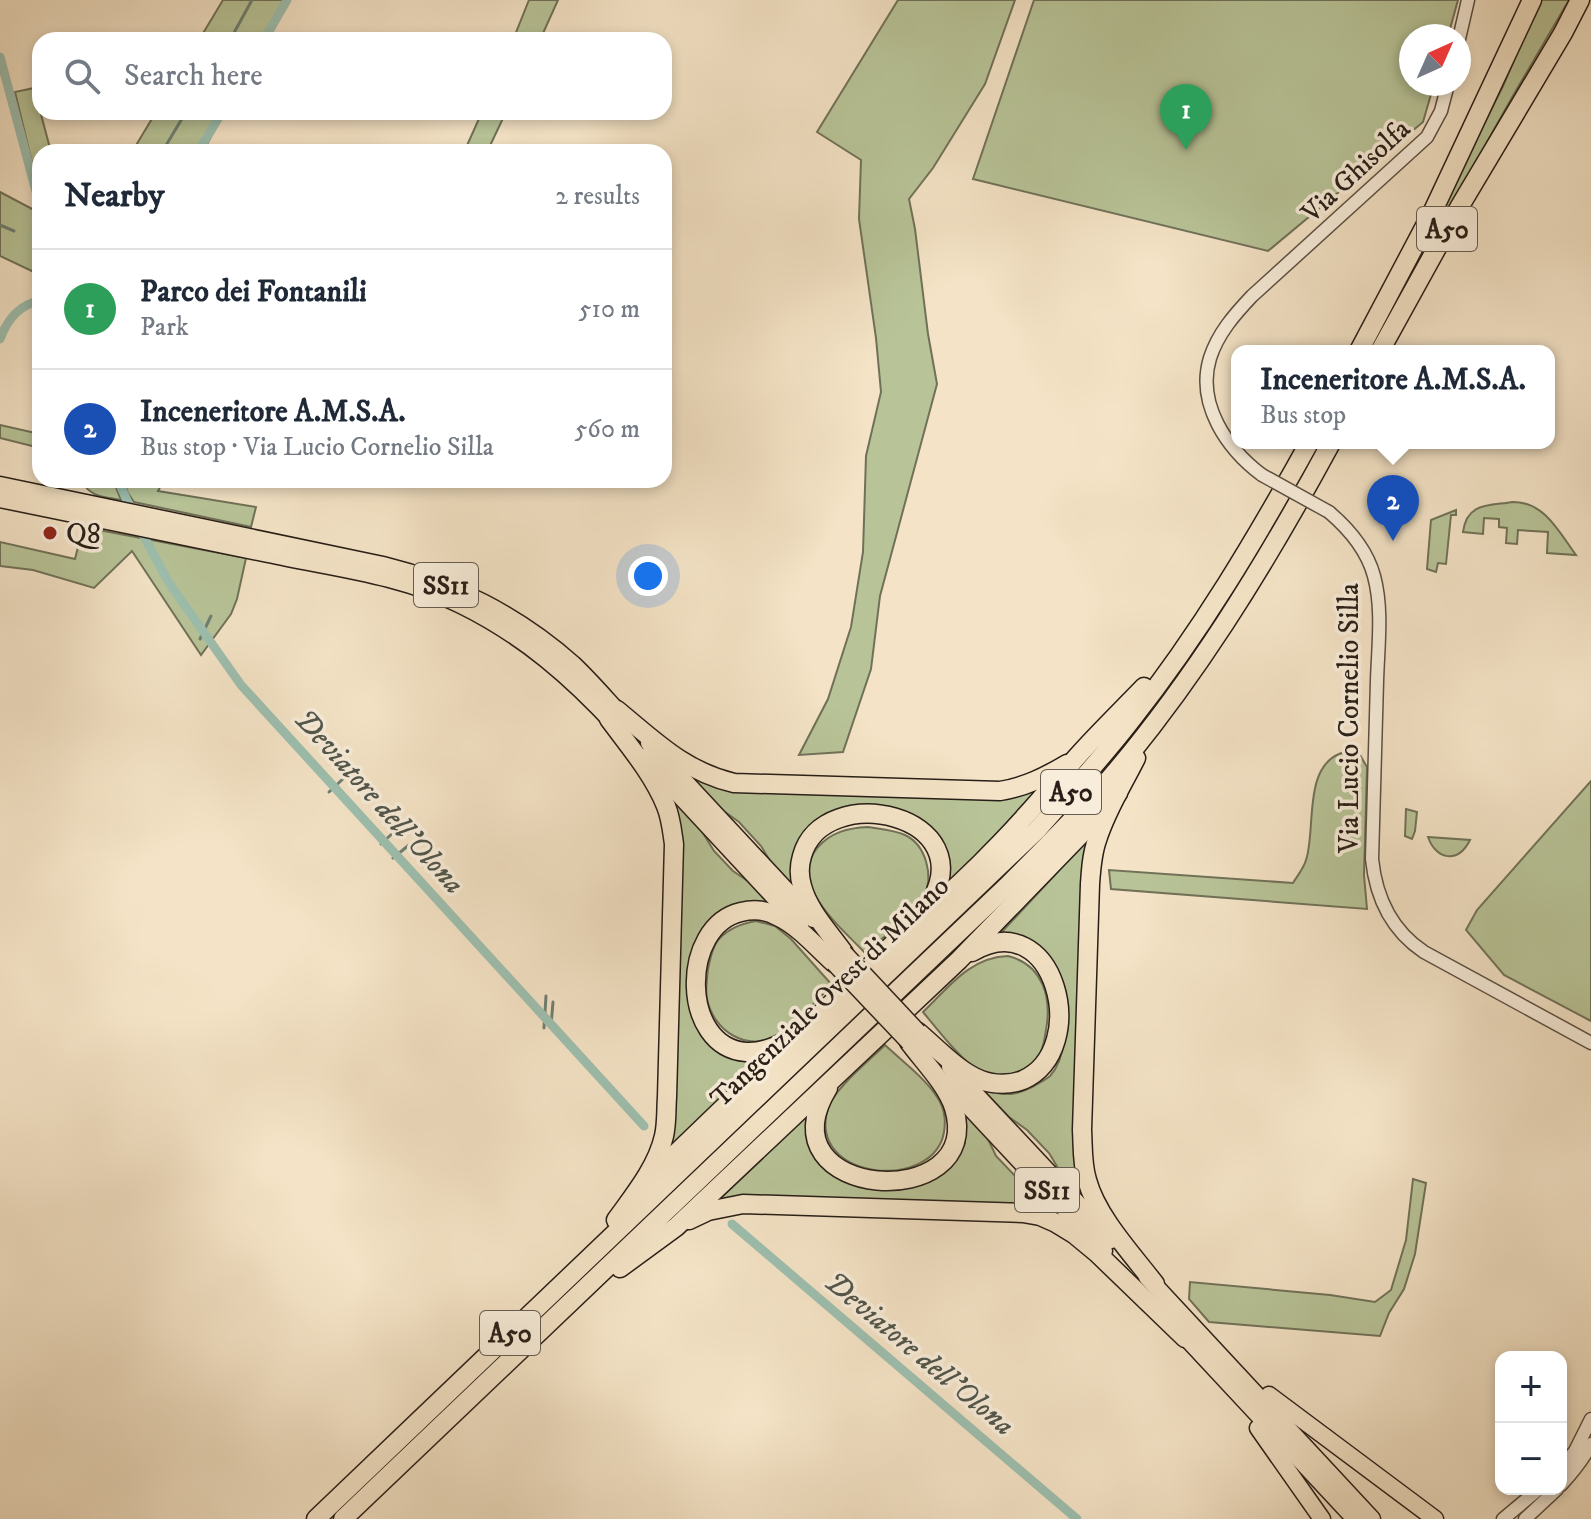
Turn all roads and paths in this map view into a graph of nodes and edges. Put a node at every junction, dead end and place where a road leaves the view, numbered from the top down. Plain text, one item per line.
1 (1468, 0) edge
2 (1519, 0) edge
3 (1532, 0) edge
4 (1580, 0) edge
5 (1588, 0) edge
6 (1462, 24) edge
7 (1563, 33) junction
8 (1444, 96) edge
9 (1474, 122) junction
10 (1274, 277) joint
11 (1362, 345) edge
12 (1383, 345) edge
13 (1231, 446) edge
14 (1233, 449) edge
15 (1306, 449) edge
16 (1328, 449) edge
17 (0, 485) edge
18 (0, 499) edge
19 (119, 516) junction
20 (1189, 640) junction
21 (613, 714) junction
22 (1156, 720) junction
23 (1076, 758) junction
24 (1118, 793) junction
25 (919, 919) junction
26 (839, 958) junction
27 (959, 960) junction
28 (797, 1036) junction
29 (914, 1037) junction
30 (1591, 1043) edge
31 (835, 1076) junction
32 (638, 1190) junction
33 (676, 1227) junction
34 (586, 1260) junction
35 (1155, 1284) junction
36 (557, 1315) junction
37 (1185, 1338) junction
38 (1201, 1354) junction
39 (1238, 1373) junction
40 (1591, 1419) edge
41 (1591, 1444) edge
42 (1567, 1461) edge
43 (1567, 1478) edge
44 (1532, 1495) edge
45 (1550, 1495) edge
46 (316, 1519) edge
47 (343, 1519) edge
48 (1322, 1519) edge
49 (1355, 1519) edge
50 (1372, 1519) edge
51 (1435, 1519) edge
52 (1503, 1519) edge
53 (1525, 1519) edge

1 - 6 street
2 - 9 highway
3 - 9 highway, A50
4 - 7 highway, A50
5 - 7 highway
7 - 12 highway, A50
8 - 10 street, Via Ghisolfa
9 - 11 highway, A50
10 - 13 street, Via Lucio Cornelio Silla, bridge
14 - 30 street, Via Lucio Cornelio Silla, bridge
15 - 20 highway, Tangenziale Ovest di Milano / A50
16 - 22 highway, Tangenziale Ovest di Milano / A50
17 - 19 highway, SS11
18 - 19 highway, SS11
19 - 21 highway, SS11
20 - 23 highway
20 - 34 highway, Tangenziale Ovest di Milano / A50
21 - 23 highway
21 - 26 highway, SS11
21 - 32 highway
22 - 24 highway
22 - 36 highway, Tangenziale Ovest di Milano / A50
23 - 25 highway
24 - 27 highway
24 - 35 highway
25 - 26 highway
25 - 28 highway
26 - 28 highway
26 - 29 highway, SS11, bridge
27 - 29 highway
27 - 31 highway
28 - 32 highway
29 - 31 highway
29 - 35 highway, SS11
29 - 37 highway, SS11
31 - 33 highway
32 - 34 highway
33 - 36 highway
33 - 37 highway
34 - 46 highway, Tangenziale Ovest di Milano / A50
35 - 39 highway, SS11
36 - 47 highway, Tangenziale Ovest di Milano / A50
37 - 38 highway, SS11
38 - 48 highway
38 - 49 highway, SS11
39 - 50 highway, SS11
39 - 51 highway
40 - 42 street
41 - 43 street
44 - 52 street
45 - 53 street

